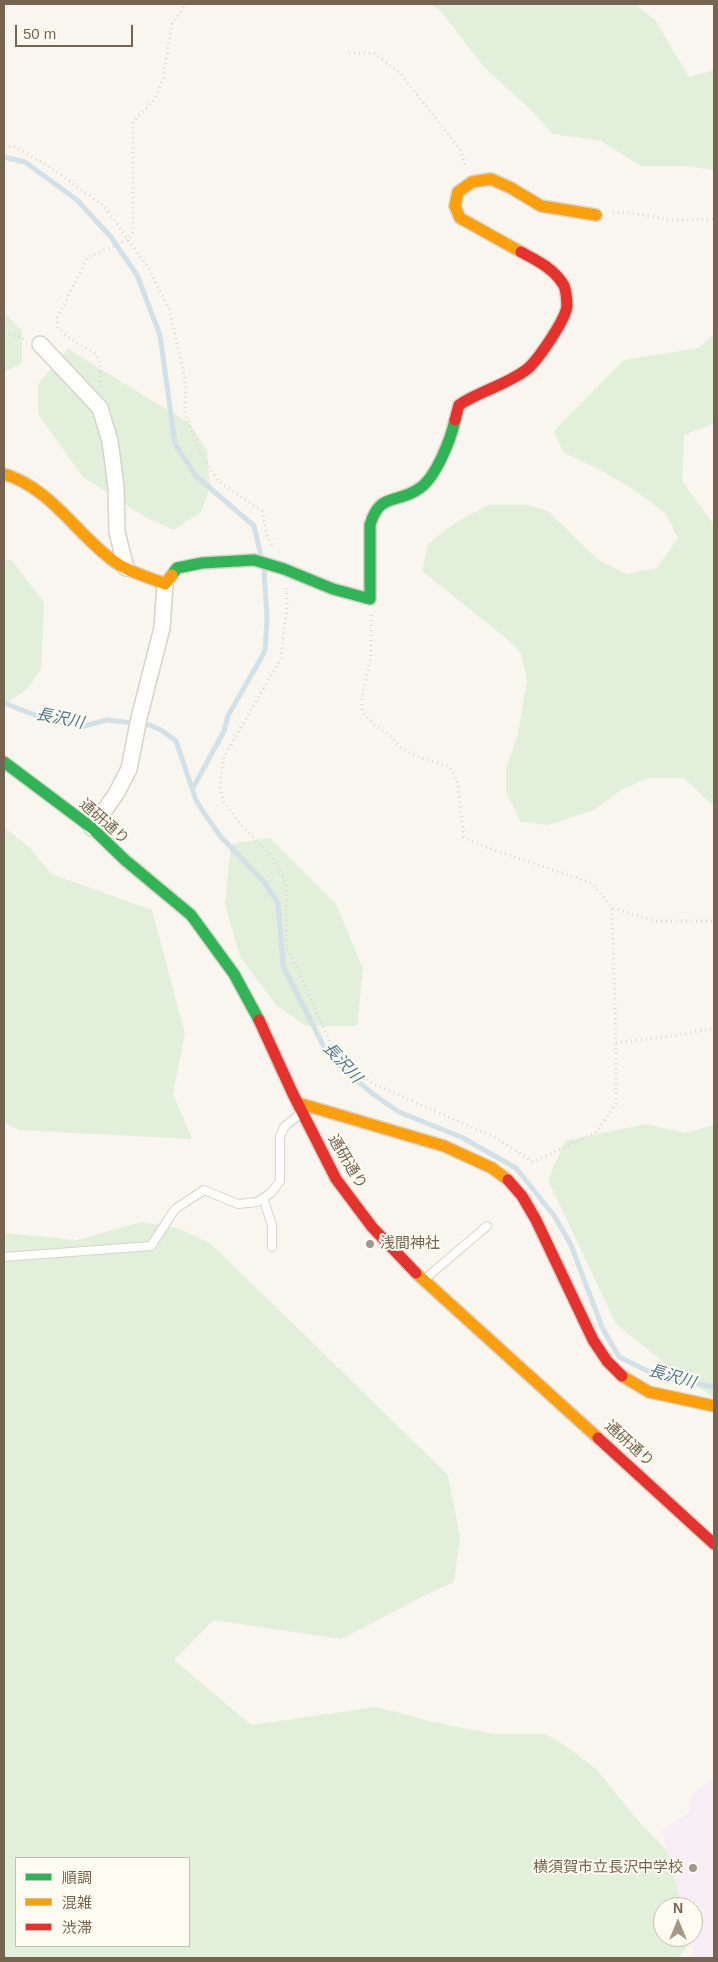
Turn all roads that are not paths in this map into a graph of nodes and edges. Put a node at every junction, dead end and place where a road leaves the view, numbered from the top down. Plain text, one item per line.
1 (596, 214) road end
2 (40, 344) road end
3 (4, 474) edge
4 (126, 568) junction
5 (165, 584) junction
6 (4, 762) edge
7 (92, 828) junction
8 (300, 1108) junction
9 (264, 1198) junction
10 (487, 1226) dead end
11 (272, 1246) dead end
12 (4, 1256) edge
13 (424, 1280) junction
14 (714, 1406) edge
15 (714, 1544) edge

1 - 5 street
2 - 4 street
3 - 4 street
4 - 5 street
5 - 7 street
6 - 7 street, 通研通り
7 - 8 street, 通研通り
8 - 9 lane
8 - 13 street, 通研通り
8 - 14 street
9 - 11 lane
9 - 12 lane
10 - 13 lane
13 - 15 street, 通研通り

